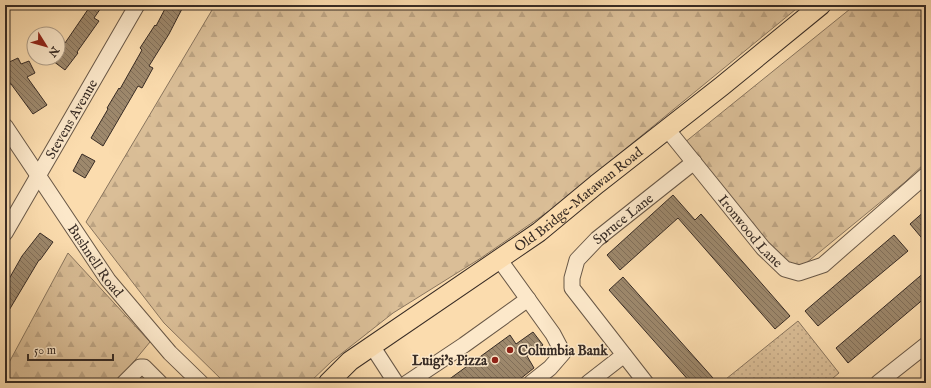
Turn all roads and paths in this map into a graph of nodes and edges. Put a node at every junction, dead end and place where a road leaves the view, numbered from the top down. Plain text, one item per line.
1 (137, 5) edge
2 (821, 5) edge
3 (5, 126) edge
4 (667, 130) junction
5 (694, 162) junction
6 (38, 174) junction
7 (926, 175) edge
8 (5, 233) edge
9 (498, 259) junction
10 (528, 299) junction
11 (926, 345) edge
12 (372, 346) junction
13 (624, 355) junction
14 (195, 381) edge
15 (124, 383) edge
16 (160, 383) edge
17 (328, 383) edge
18 (396, 383) edge
19 (407, 383) edge
20 (531, 383) edge
21 (588, 383) edge
22 (646, 383) edge
23 (878, 383) edge

1 - 6 street, Stevens Avenue
2 - 4 main road, Old Bridge-Matawan Road
3 - 6 street, Bushnell Road
4 - 5 street, Ironwood Lane
4 - 9 main road, Old Bridge-Matawan Road
5 - 7 street, Ironwood Lane
5 - 13 street, Spruce Lane
6 - 8 street, Stevens Avenue
6 - 14 street, Bushnell Road
9 - 10 street
9 - 12 main road, Old Bridge-Matawan Road
10 - 19 street
10 - 20 street
11 - 23 street
12 - 17 main road, Old Bridge-Matawan Road
12 - 18 street
13 - 21 street
13 - 22 street
15 - 16 street

